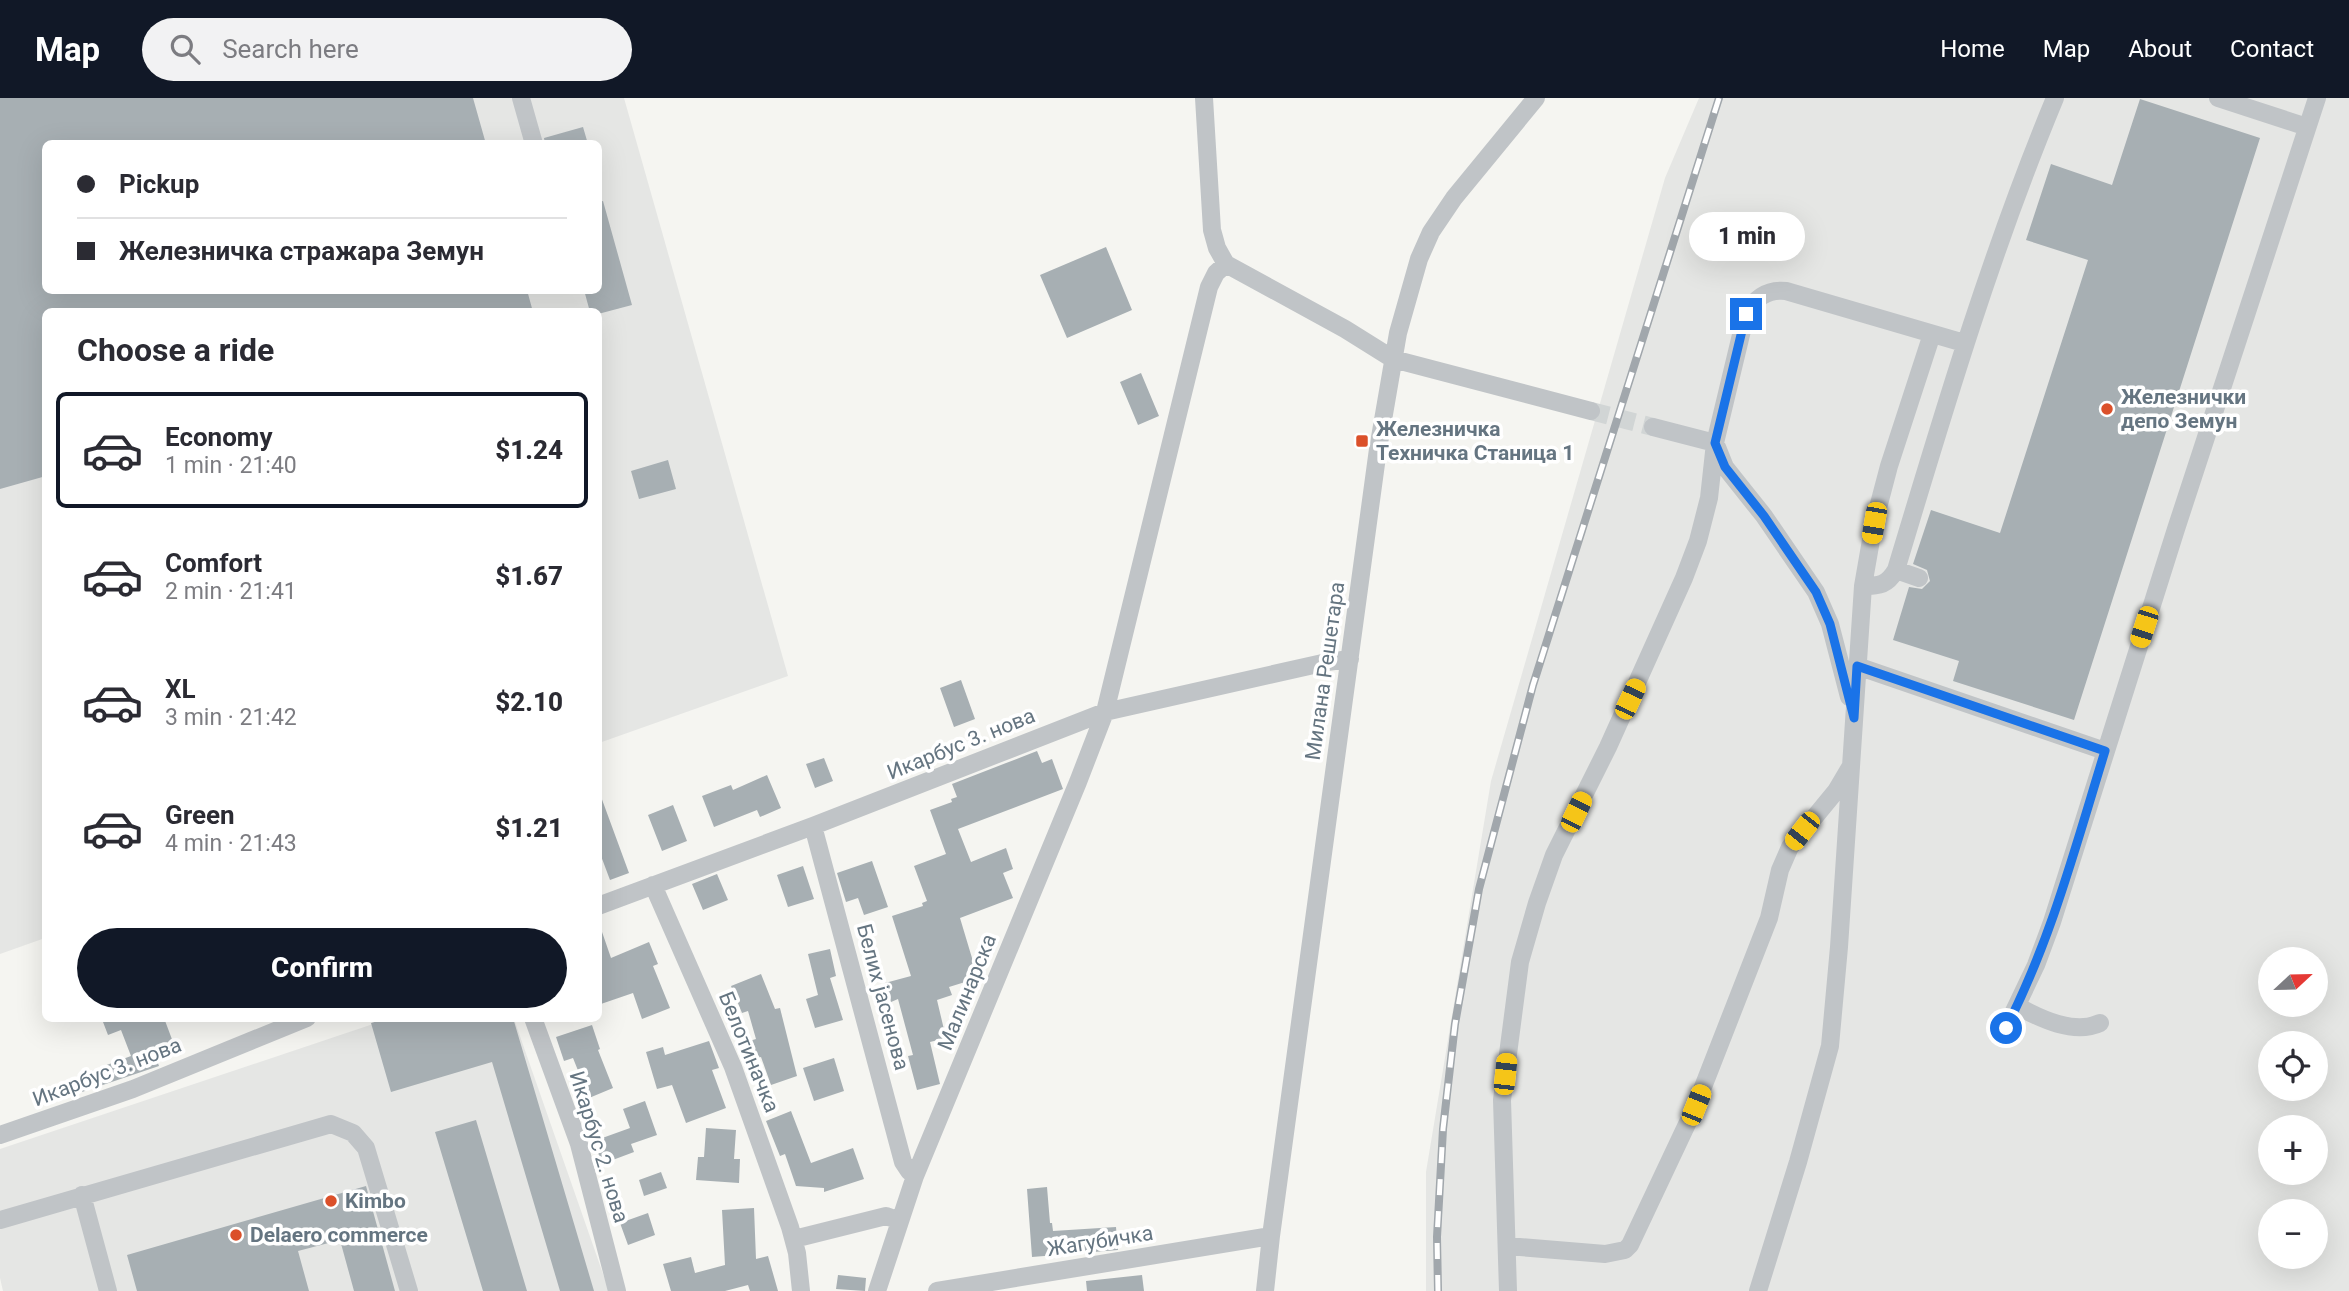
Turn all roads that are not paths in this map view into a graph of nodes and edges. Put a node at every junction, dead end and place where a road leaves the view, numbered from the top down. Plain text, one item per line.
1 (521, 98) edge
2 (1204, 98) edge
3 (1536, 98) edge
4 (2055, 98) edge
5 (2218, 98) edge
6 (2317, 98) edge
7 (2307, 127) junction
8 (533, 140) edge
9 (1226, 264) junction
10 (1932, 334) junction
11 (1964, 343) junction
12 (1394, 359) junction
13 (1591, 411) tunnel mouth
14 (1653, 427) tunnel mouth
15 (1715, 443) junction
16 (1896, 570) junction
17 (1919, 578) dead end
18 (1863, 586) junction
19 (1350, 659) junction
20 (1857, 666) junction
21 (1105, 712) junction
22 (1854, 718) junction
23 (2105, 751) junction
24 (1850, 766) junction
25 (813, 827) junction
26 (653, 885) junction
27 (602, 904) edge
28 (2017, 1006) junction
29 (297, 1022) edge
30 (534, 1022) edge
31 (2099, 1023) dead end
32 (2006, 1028) dead end
33 (0, 1135) edge
34 (915, 1176) junction
35 (82, 1195) junction
36 (0, 1220) edge
37 (900, 1221) junction
38 (1271, 1236) junction
39 (794, 1239) junction
40 (1507, 1246) junction
41 (108, 1291) edge
42 (409, 1291) edge
43 (617, 1291) edge
44 (801, 1291) edge
45 (877, 1291) edge
46 (937, 1291) edge
47 (1265, 1291) edge
48 (1508, 1291) edge
49 (1758, 1291) edge

1 - 8 street
2 - 9 street
3 - 12 street, Милана Решетара
4 - 11 street
5 - 7 street
6 - 7 street
7 - 23 street
9 - 12 street
9 - 21 street, Малинарска
10 - 11 street
10 - 15 street
10 - 18 street
11 - 16 street
12 - 13 street
12 - 19 street, Милана Решетара
14 - 15 street
15 - 22 street
15 - 40 street
16 - 17 street
16 - 18 street
18 - 20 street
19 - 21 street, Икарбус 3. нова
19 - 38 street, Милана Решетара
20 - 22 street
20 - 23 street
21 - 25 street, Икарбус 3. нова
21 - 34 street, Малинарска
22 - 24 street
23 - 28 street
24 - 40 street
24 - 49 street
25 - 26 street, Икарбус 3. нова
25 - 34 street, Белих јасенова
26 - 27 street, Икарбус 3. нова
26 - 39 street, Белотиначка
28 - 31 street
28 - 32 street
29 - 33 street, Икарбус 3. нова
30 - 43 street, Икарбус 2. нова
34 - 37 street, Малинарска
35 - 36 street
35 - 41 street
35 - 42 street
37 - 39 street
37 - 45 street, Малинарска
38 - 46 street, Жагубичка
38 - 47 street, Милана Решетара
39 - 44 street, Белотиначка
40 - 48 street

